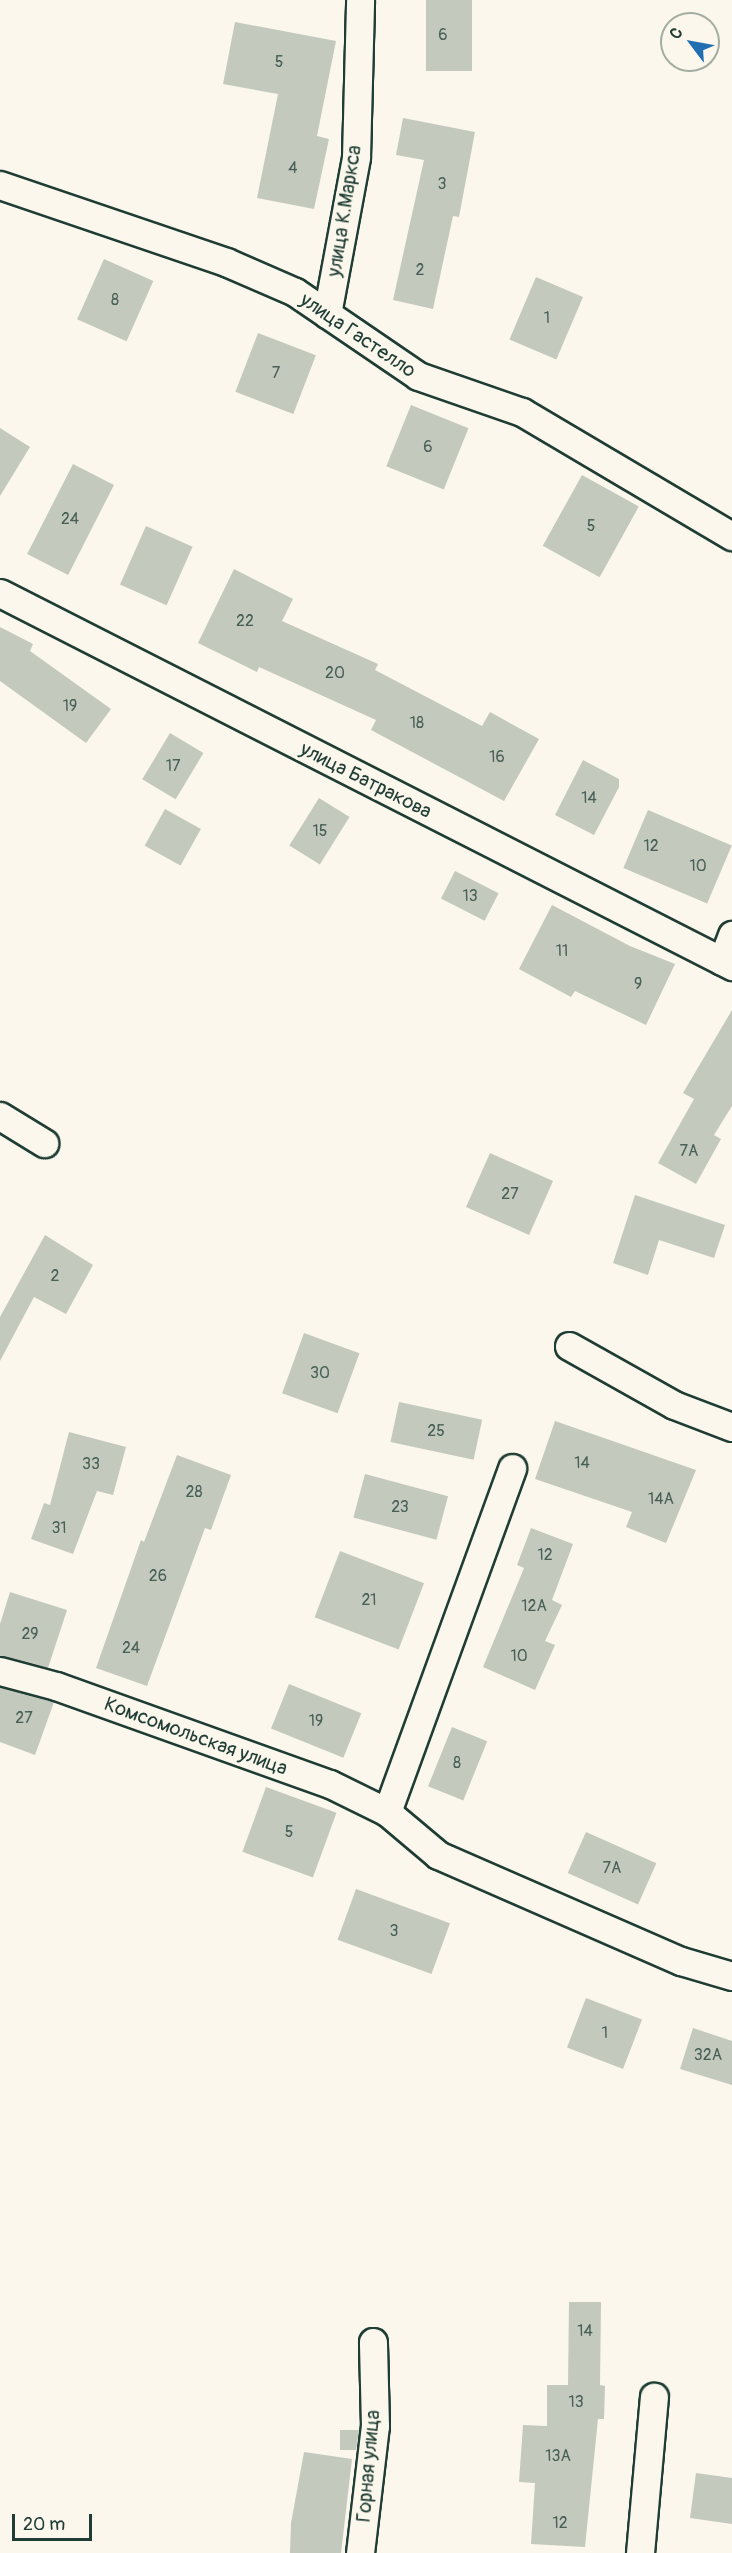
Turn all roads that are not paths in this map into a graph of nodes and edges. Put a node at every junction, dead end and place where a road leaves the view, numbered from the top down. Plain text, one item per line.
1 (360, 0) edge
2 (0, 185) edge
3 (327, 314) junction
4 (732, 536) edge
5 (0, 593) edge
6 (732, 935) edge
7 (727, 964) edge
8 (0, 1116) edge
9 (44, 1143) dead end
10 (569, 1346) dead end
11 (732, 1427) edge
12 (512, 1468) dead end
13 (0, 1671) edge
14 (387, 1812) junction
15 (732, 1976) edge
16 (373, 2342) dead end
17 (654, 2397) dead end
18 (360, 2553) edge
19 (640, 2553) edge

1 - 3 street, улица К.Маркса
2 - 3 street, улица Гастелло
3 - 4 street, улица Гастелло
5 - 7 street, улица Батракова
6 - 7 street
8 - 9 street
10 - 11 street
12 - 14 street
13 - 14 street, Комсомольская улица
14 - 15 street, Комсомольская улица
16 - 18 street, Горная улица
17 - 19 street

